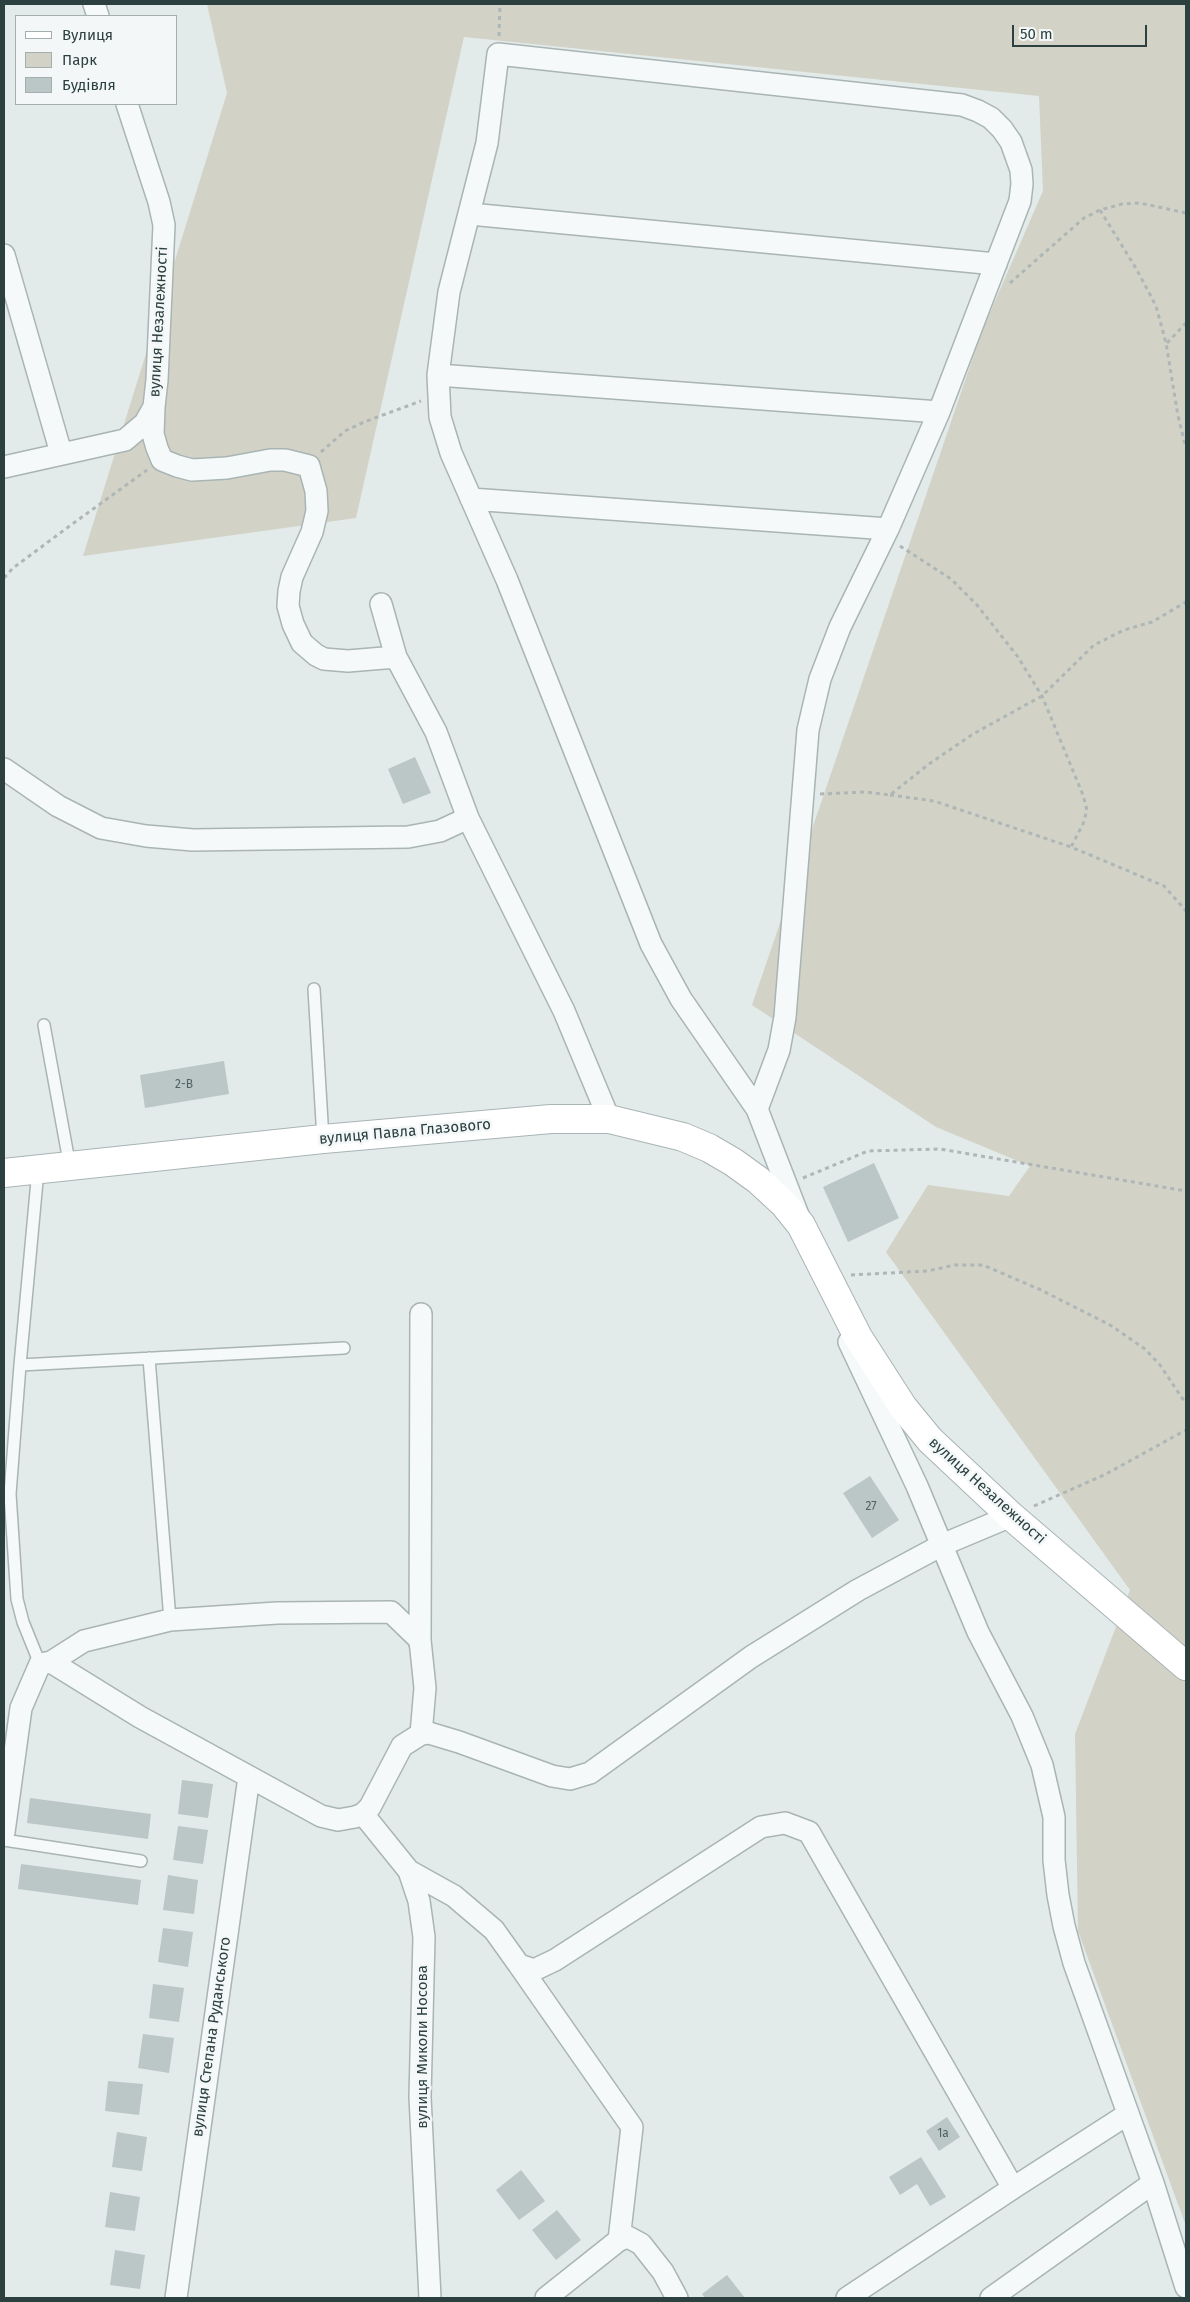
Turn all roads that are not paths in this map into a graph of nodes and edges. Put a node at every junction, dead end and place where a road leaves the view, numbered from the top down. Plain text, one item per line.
1 (127, 105) edge
2 (470, 214) junction
3 (4, 255) edge
4 (996, 264) junction
5 (439, 382) junction
6 (154, 406) junction
7 (939, 412) junction
8 (61, 453) junction
9 (4, 467) edge
10 (470, 500) junction
11 (886, 533) junction
12 (381, 604) dead end
13 (396, 657) junction
14 (4, 768) edge
15 (468, 818) junction
16 (314, 990) dead end
17 (44, 1025) dead end
18 (757, 1109) junction
19 (609, 1119) junction
20 (323, 1139) junction
21 (70, 1167) junction
22 (38, 1170) junction
23 (4, 1173) edge
24 (785, 1194) junction
25 (421, 1314) dead end
26 (849, 1342) dead end
27 (344, 1348) dead end
28 (149, 1358) junction
29 (20, 1365) junction
30 (1011, 1516) junction
31 (942, 1545) junction
32 (170, 1620) junction
33 (420, 1644) junction
34 (45, 1663) junction
35 (1186, 1666) edge
36 (421, 1734) junction
37 (249, 1776) junction
38 (363, 1814) junction
39 (4, 1832) edge
40 (4, 1840) edge
41 (141, 1861) dead end
42 (409, 1871) junction
43 (519, 1965) junction
44 (1128, 2114) junction
45 (1153, 2183) junction
46 (1013, 2188) junction
47 (619, 2240) junction
48 (1186, 2287) edge
49 (176, 2298) edge
50 (430, 2298) edge
51 (546, 2298) edge
52 (677, 2298) edge
53 (847, 2298) edge
54 (991, 2298) edge

1 - 6 street, вулиця Незалежності
2 - 4 street
2 - 4 street
2 - 5 street
3 - 8 street
4 - 7 street
5 - 7 street
5 - 10 street
6 - 8 street, вулиця Незалежності
6 - 13 street
7 - 11 street
8 - 9 street, вулиця Незалежності
10 - 11 street
10 - 18 street
11 - 18 street
12 - 13 street
13 - 15 street
14 - 15 street
15 - 19 street
16 - 20 lane
17 - 21 lane
18 - 24 street
19 - 20 main road, вулиця Павла Глазового
19 - 24 main road, вулиця Павла Глазового
20 - 21 main road, вулиця Павла Глазового
21 - 22 main road, вулиця Павла Глазового
22 - 23 main road, вулиця Павла Глазового
22 - 29 lane
24 - 30 main road, вулиця Незалежності
25 - 33 street
26 - 31 street
27 - 28 lane
28 - 29 lane
28 - 32 lane
29 - 34 lane
30 - 31 street
30 - 35 main road, вулиця Незалежності
31 - 36 street
31 - 44 street
32 - 33 street
32 - 34 street
33 - 36 street
34 - 37 street
34 - 39 street
36 - 38 street
37 - 38 street
37 - 49 street, вулиця Степана Руданського
38 - 42 street, вулиця Миколи Носова
40 - 41 lane
42 - 43 street
42 - 50 street, вулиця Миколи Носова
43 - 46 street
43 - 47 street
44 - 45 street
44 - 46 street
45 - 48 street
45 - 54 street
46 - 53 street
47 - 51 street
47 - 52 street

